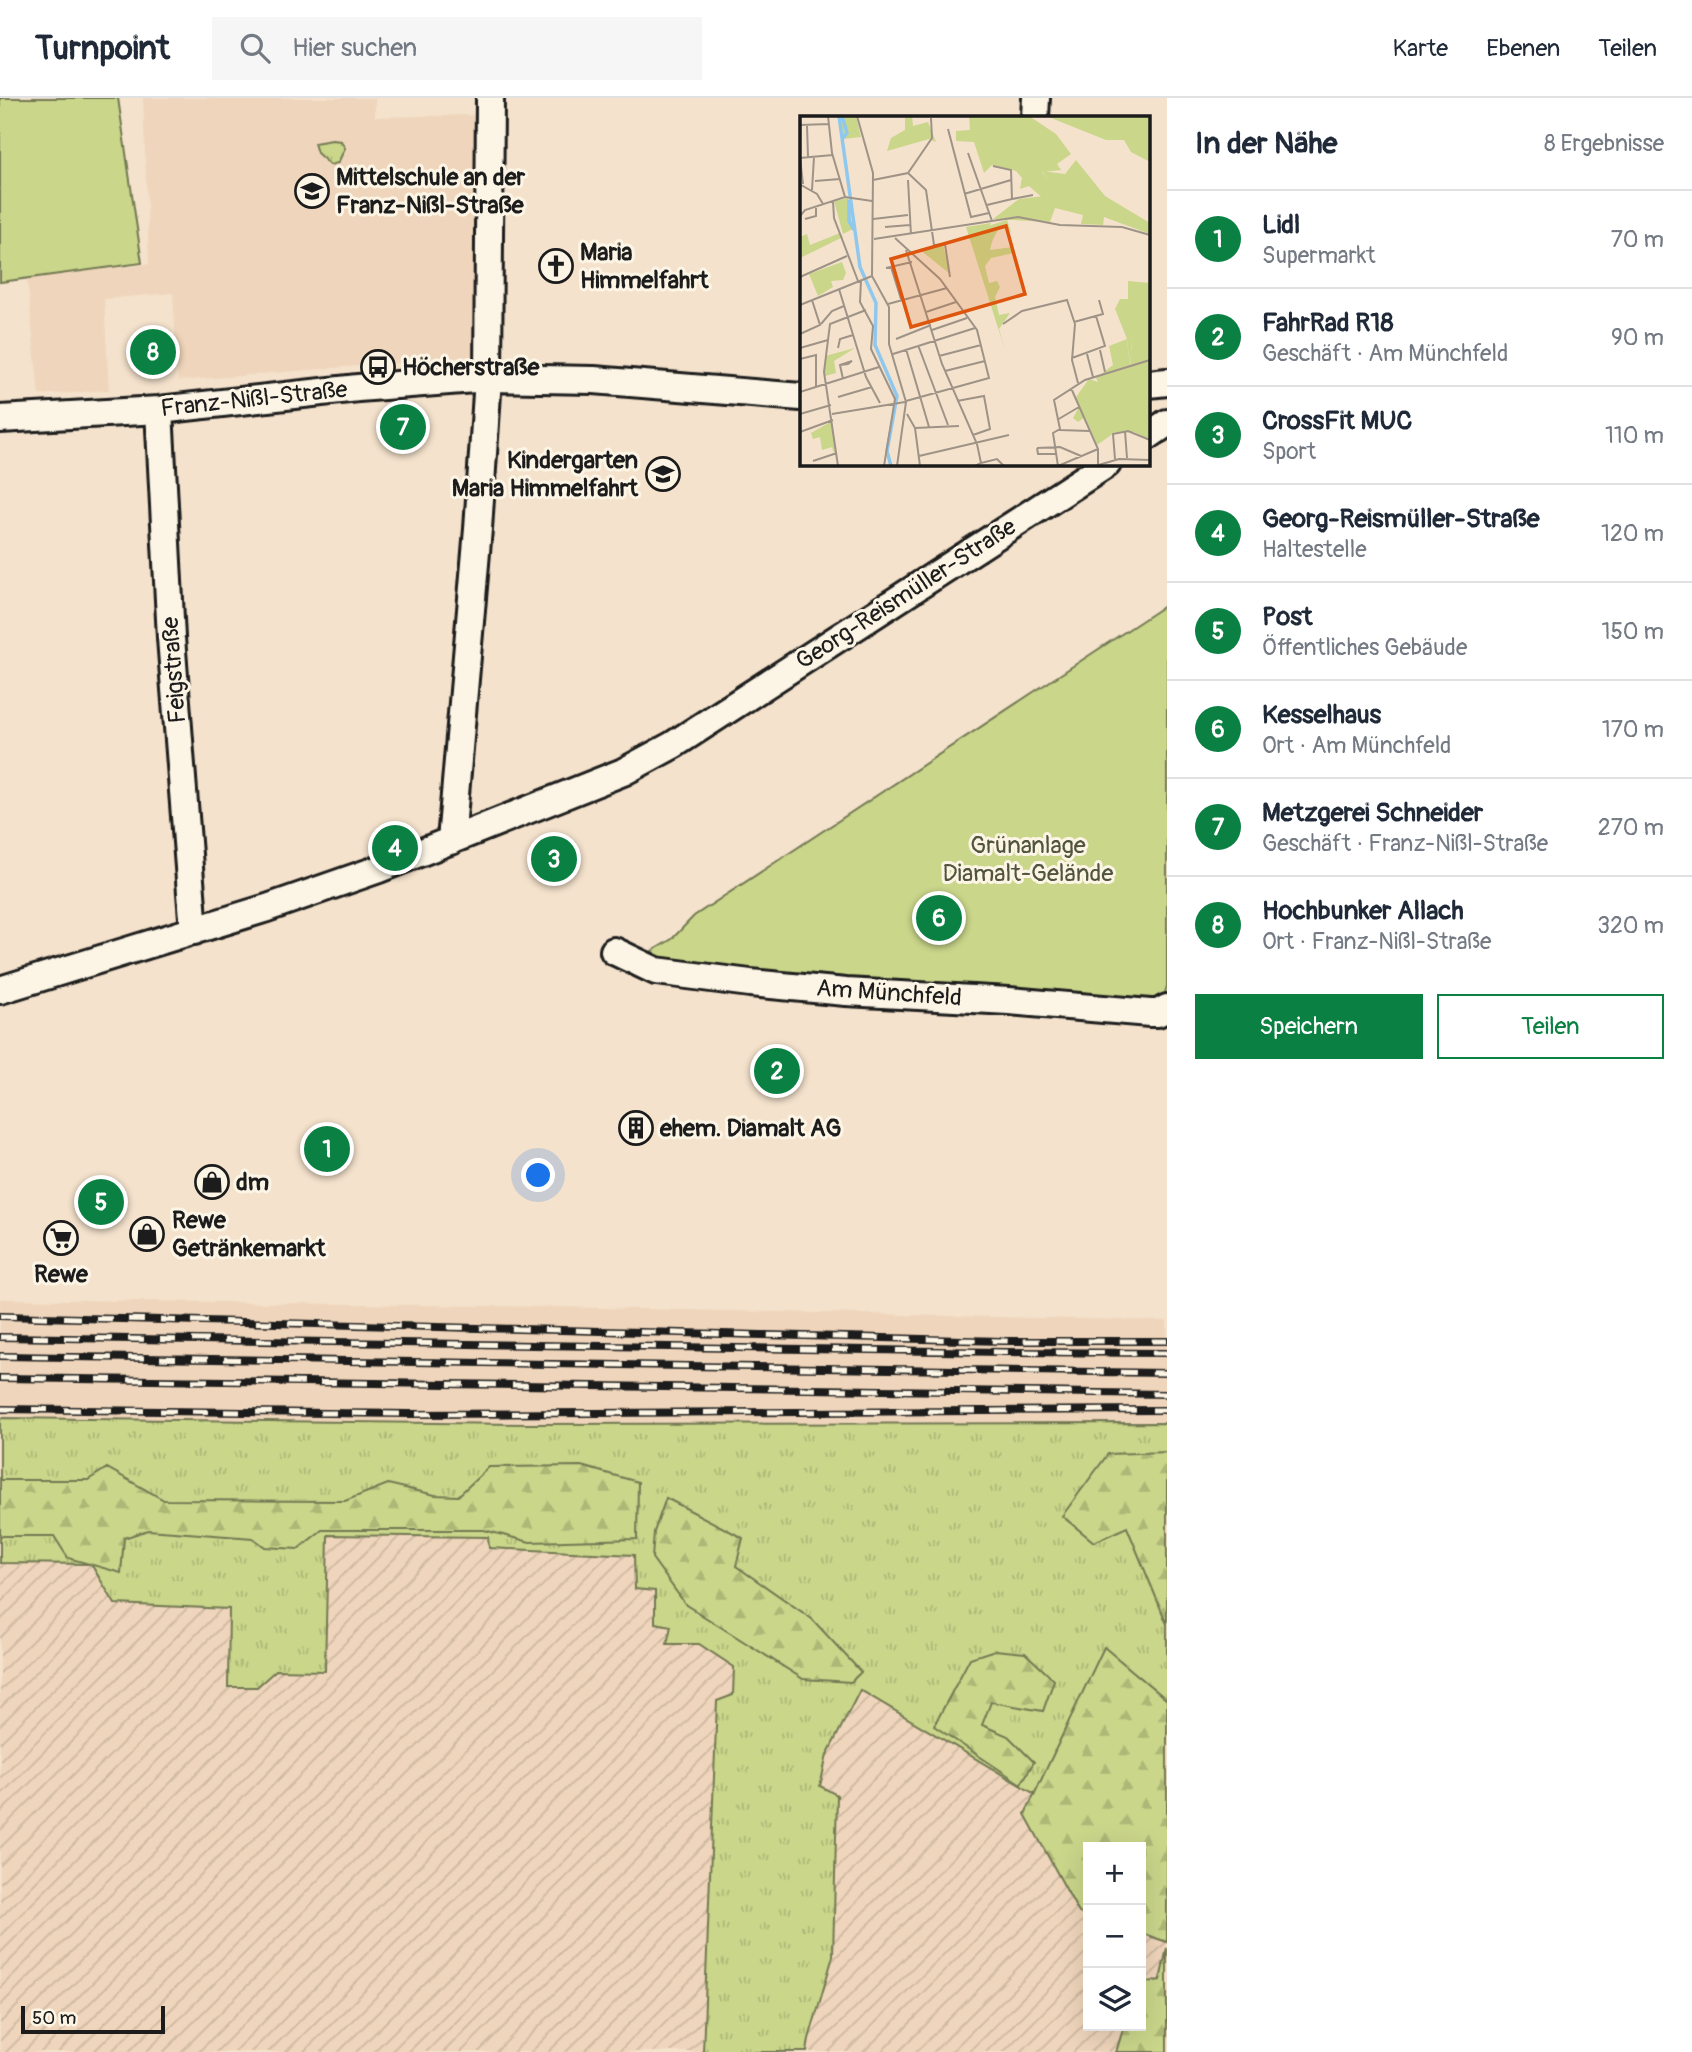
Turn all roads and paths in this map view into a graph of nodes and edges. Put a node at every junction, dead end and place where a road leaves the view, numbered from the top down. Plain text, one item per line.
1 (490, 98) edge
2 (1036, 98) edge
3 (1035, 116) edge
4 (488, 377) junction
5 (800, 397) edge
6 (159, 410) junction
7 (0, 419) edge
8 (1167, 424) edge
9 (1150, 435) edge
10 (1104, 466) edge
11 (451, 841) junction
12 (194, 930) junction
13 (614, 951) dead end
14 (0, 990) edge
15 (1167, 1008) edge

1 - 4 street
2 - 3 street
4 - 5 street, Franz-Nißl-Straße
4 - 6 street, Franz-Nißl-Straße
4 - 11 street
6 - 7 street, Franz-Nißl-Straße
6 - 12 street, Feigstraße
8 - 9 street
10 - 11 street, Georg-Reismüller-Straße
11 - 12 street, Georg-Reismüller-Straße
12 - 14 street, Georg-Reismüller-Straße
13 - 15 street, Am Münchfeld

